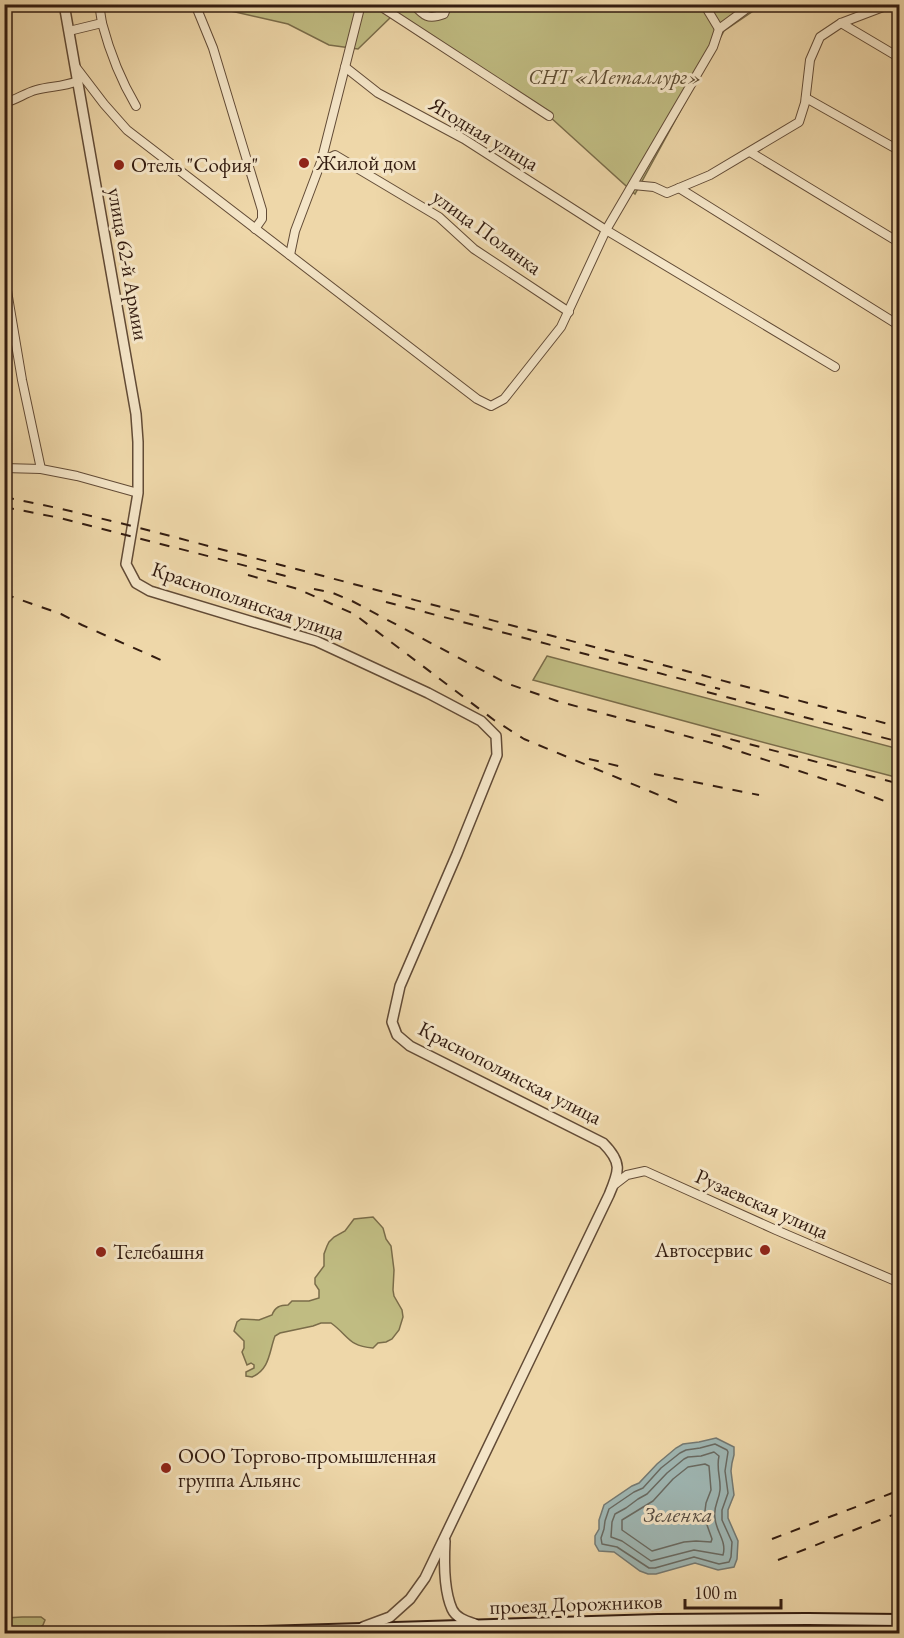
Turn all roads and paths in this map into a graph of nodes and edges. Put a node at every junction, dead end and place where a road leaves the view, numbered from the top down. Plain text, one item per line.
1 (64, 4) edge
2 (99, 4) edge
3 (195, 4) edge
4 (361, 4) edge
5 (377, 4) edge
6 (413, 4) edge
7 (448, 4) edge
8 (704, 4) edge
9 (753, 4) edge
10 (891, 4) edge
11 (102, 23) junction
12 (840, 23) junction
13 (719, 29) junction
14 (69, 31) junction
15 (900, 58) edge
16 (75, 66) junction
17 (345, 67) junction
18 (78, 81) junction
19 (806, 98) junction
20 (4, 103) edge
21 (136, 106) dead end
22 (549, 116) dead end
23 (900, 151) edge
24 (750, 152) junction
25 (321, 162) junction
26 (633, 185) junction
27 (679, 188) junction
28 (255, 229) junction
29 (606, 230) junction
30 (900, 243) edge
31 (290, 255) junction
32 (4, 273) edge
33 (7, 303) edge
34 (569, 312) junction
35 (900, 326) edge
36 (835, 367) dead end
37 (4, 468) edge
38 (41, 469) junction
39 (138, 493) junction
40 (131, 532) joint
41 (613, 1186) junction
42 (900, 1283) edge
43 (445, 1539) junction
44 (900, 1620) edge
45 (481, 1626) junction
46 (362, 1628) junction
47 (194, 1634) edge

1 - 14 street, улица 62-й Армии
2 - 11 street
3 - 28 street
4 - 17 street
5 - 22 street
6 - 7 street
8 - 13 street
9 - 13 street
10 - 12 street
11 - 14 street
11 - 21 street
12 - 15 street
12 - 19 street
13 - 26 street
14 - 16 street, улица 62-й Армии
16 - 18 street, улица 62-й Армии
16 - 28 street
17 - 25 street
17 - 29 street, Ягодная улица
18 - 20 street
18 - 39 street, улица 62-й Армии
19 - 23 street
19 - 24 street
24 - 27 street
24 - 30 street
25 - 31 street
25 - 34 street, улица Полянка
26 - 27 street
26 - 29 street
27 - 35 street
28 - 31 street
29 - 34 street
29 - 36 street, Ягодная улица
31 - 34 street
32 - 33 street
33 - 38 street
37 - 38 street
38 - 39 street
39 - 40 street, улица 62-й Армии
40 - 41 street, Краснополянская улица
41 - 42 street, Рузаевская улица
41 - 43 street, Краснополянская улица
43 - 45 street
43 - 46 street, Краснополянская улица
44 - 45 main road, проезд Дорожников
45 - 46 main road, проезд Дорожников
46 - 47 main road, Краснополянская улица

